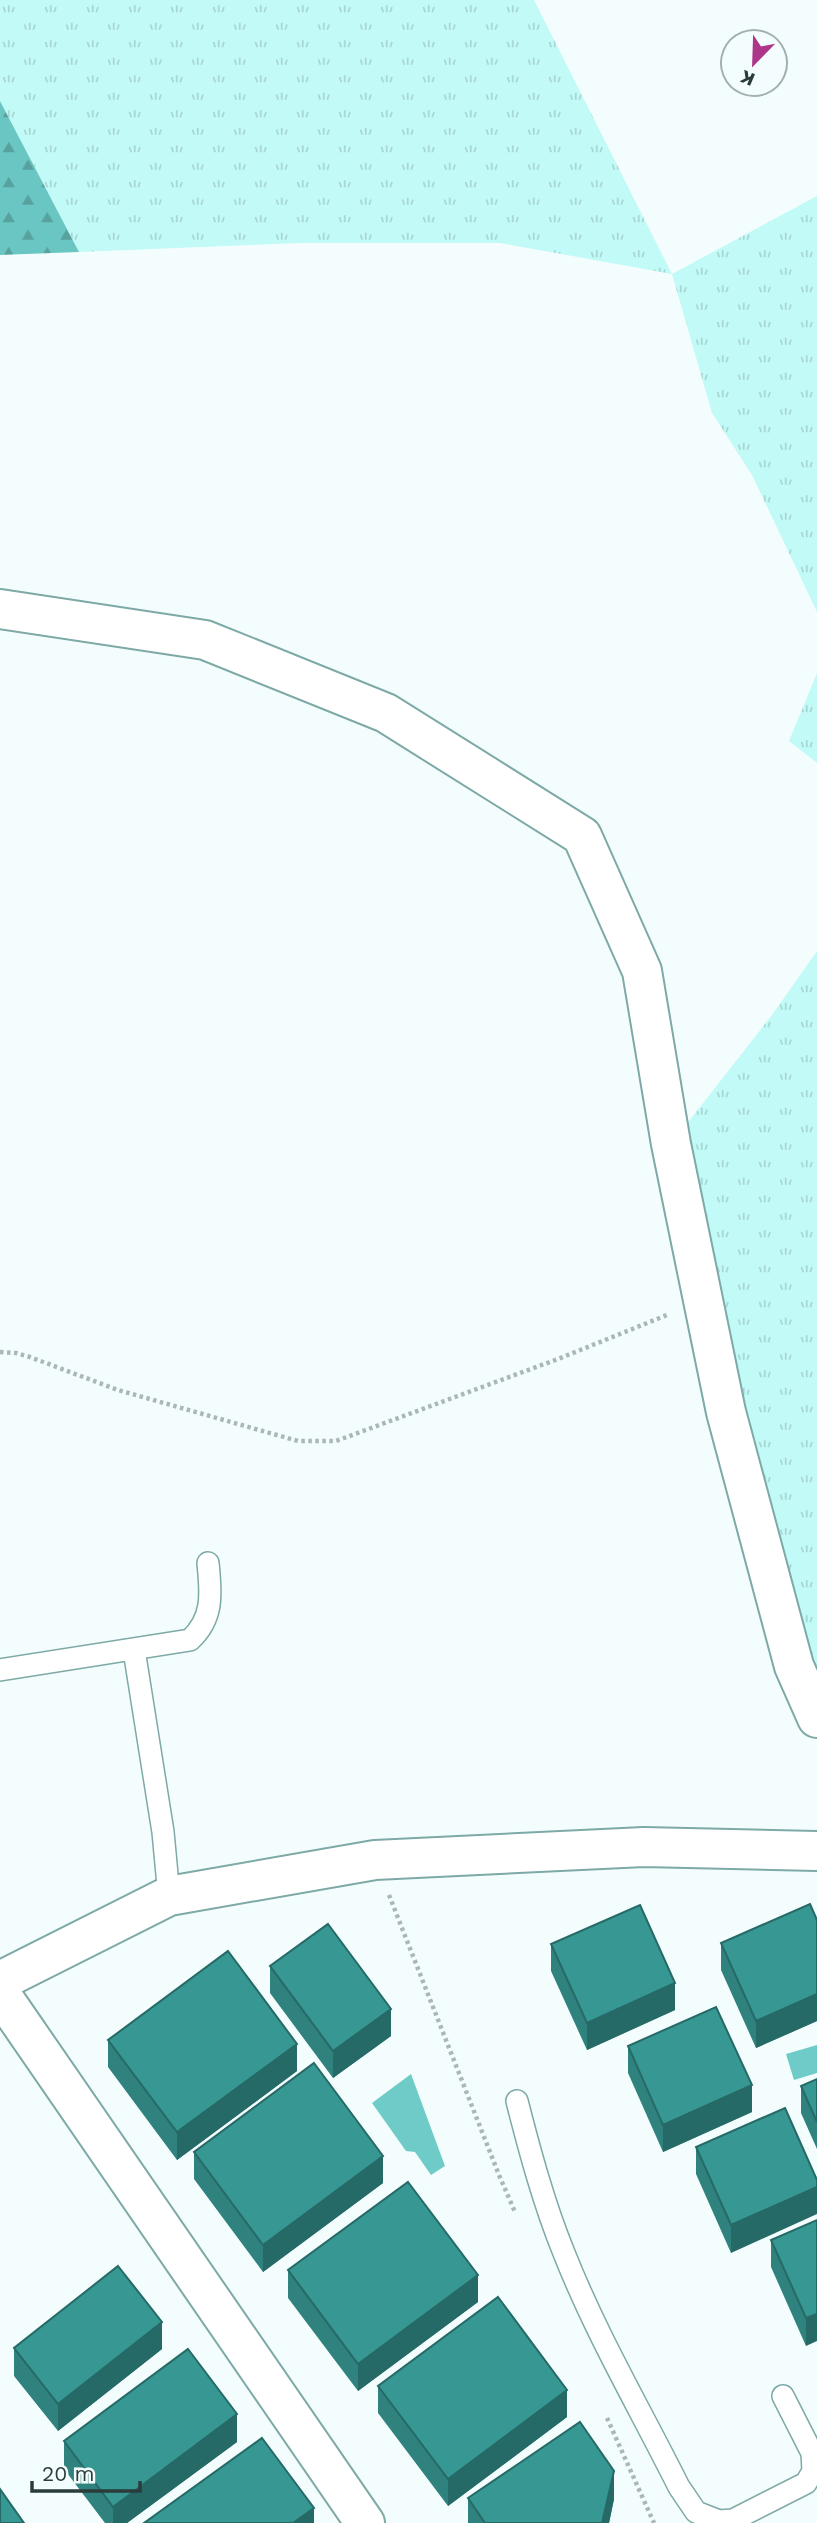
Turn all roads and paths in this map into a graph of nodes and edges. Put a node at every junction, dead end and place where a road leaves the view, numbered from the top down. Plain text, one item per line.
1 (0, 609) edge
2 (704, 1300) junction
3 (0, 1352) edge
4 (208, 1563) dead end
5 (134, 1650) junction
6 (0, 1670) edge
7 (817, 1718) edge
8 (817, 1851) edge
9 (169, 1896) junction
10 (0, 1981) edge
11 (0, 1993) edge
12 (517, 2101) dead end
13 (783, 2396) dead end
14 (695, 2517) edge
15 (365, 2523) edge

1 - 2 street
2 - 3 path
2 - 7 street
4 - 5 lane
5 - 6 lane
5 - 9 lane
8 - 9 street
9 - 10 street
11 - 15 street
12 - 14 lane
13 - 14 lane

